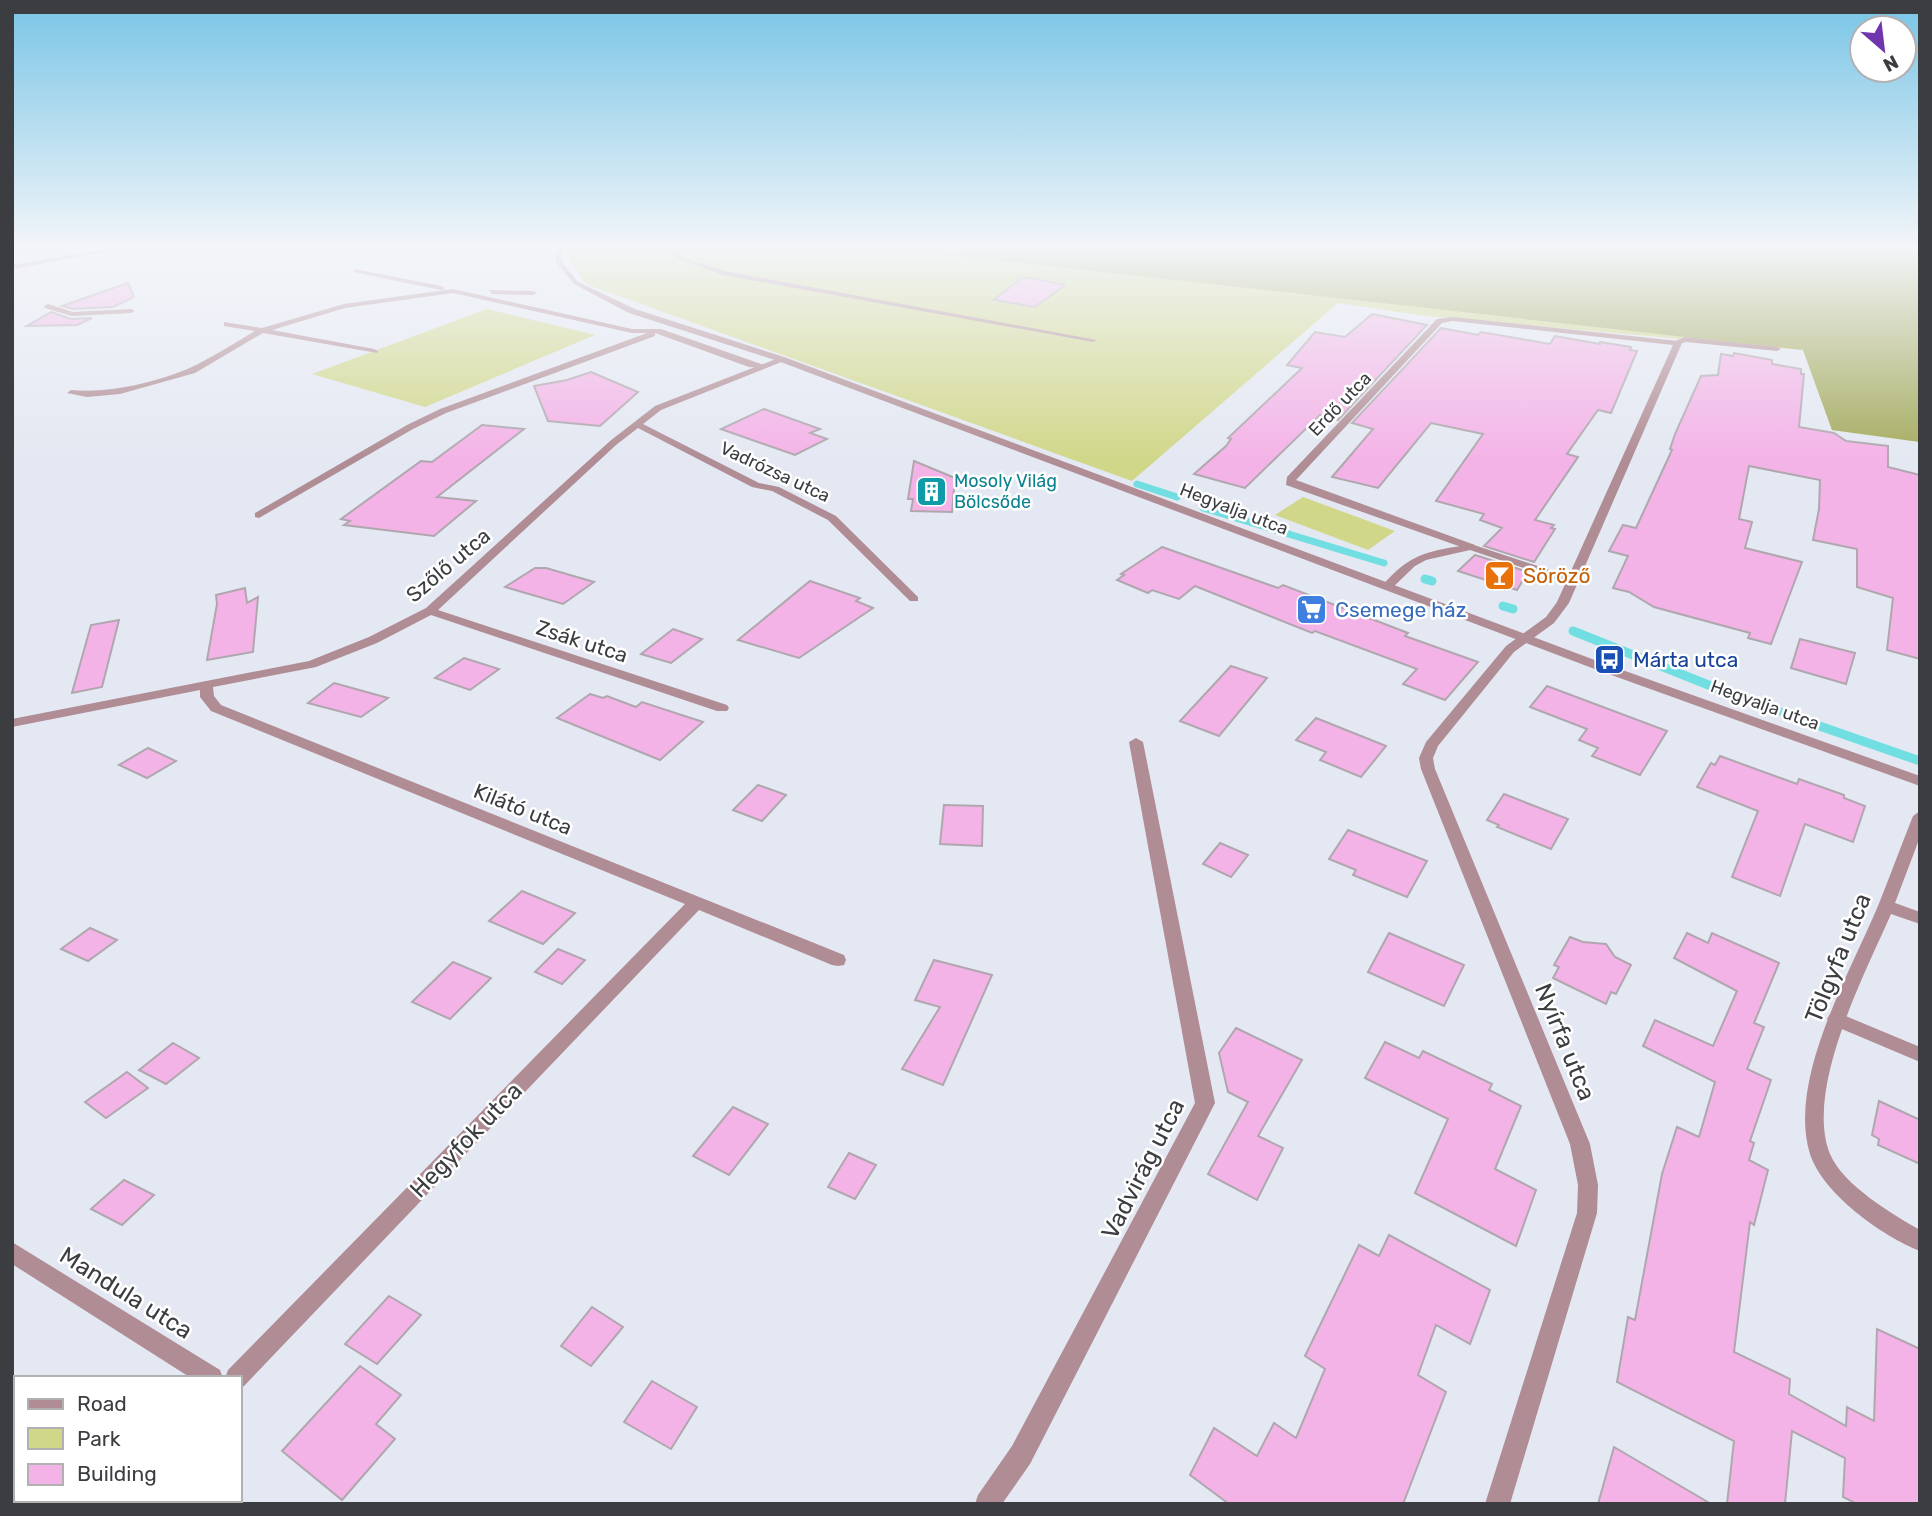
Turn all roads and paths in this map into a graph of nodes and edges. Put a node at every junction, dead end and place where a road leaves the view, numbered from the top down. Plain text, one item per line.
1 (304, 318) edge
2 (573, 318) edge
3 (652, 318) edge
4 (970, 318) edge
5 (227, 324) dead end
6 (677, 326) junction
7 (262, 330) junction
8 (658, 331) junction
9 (1093, 340) dead end
10 (1678, 343) junction
11 (1777, 349) dead end
12 (374, 351) dead end
13 (781, 359) junction
14 (763, 366) junction
15 (199, 367) junction
16 (163, 387) dead end
17 (71, 393) dead end
18 (638, 425) junction
19 (260, 515) dead end
20 (1471, 547) junction
21 (1573, 581) junction
22 (1387, 587) junction
23 (914, 599) dead end
24 (430, 611) junction
25 (1526, 638) junction
26 (206, 686) junction
27 (722, 708) dead end
28 (12, 723) edge
29 (1136, 743) dead end
30 (1920, 781) edge
31 (1920, 816) edge
32 (697, 902) junction
33 (1886, 906) junction
34 (1920, 918) edge
35 (838, 960) dead end
36 (1836, 1019) junction
37 (1920, 1055) edge
38 (1920, 1241) edge
39 (12, 1252) edge
40 (209, 1376) edge
41 (238, 1376) edge
42 (987, 1504) edge
43 (1497, 1504) edge

1 - 7 street
2 - 8 street
3 - 6 street, Hegyalja utca
4 - 9 street
5 - 7 street
6 - 8 street
6 - 13 street, Hegyalja utca
7 - 12 street
7 - 15 street
8 - 14 street
8 - 19 street
10 - 11 street
10 - 20 street, Erdő utca
10 - 21 street
13 - 14 street, Szőlő utca
13 - 22 street, Hegyalja utca
14 - 18 street, Szőlő utca
15 - 16 street
15 - 17 street
18 - 23 street, Vadrózsa utca
18 - 24 street, Szőlő utca
20 - 21 street
20 - 22 street
21 - 25 street
22 - 25 street, Hegyalja utca
24 - 26 street, Szőlő utca
24 - 27 street, Zsák utca
25 - 30 street, Hegyalja utca
25 - 43 street, Nyírfa utca
26 - 28 street, Szőlő utca
26 - 32 street, Kilátó utca
29 - 42 street, Vadvirág utca
31 - 33 street, Tölgyfa utca
32 - 35 street, Kilátó utca
32 - 41 street, Hegyfok utca
33 - 34 street
33 - 36 street, Tölgyfa utca
36 - 37 street
36 - 38 street, Tölgyfa utca
39 - 40 street, Mandula utca

